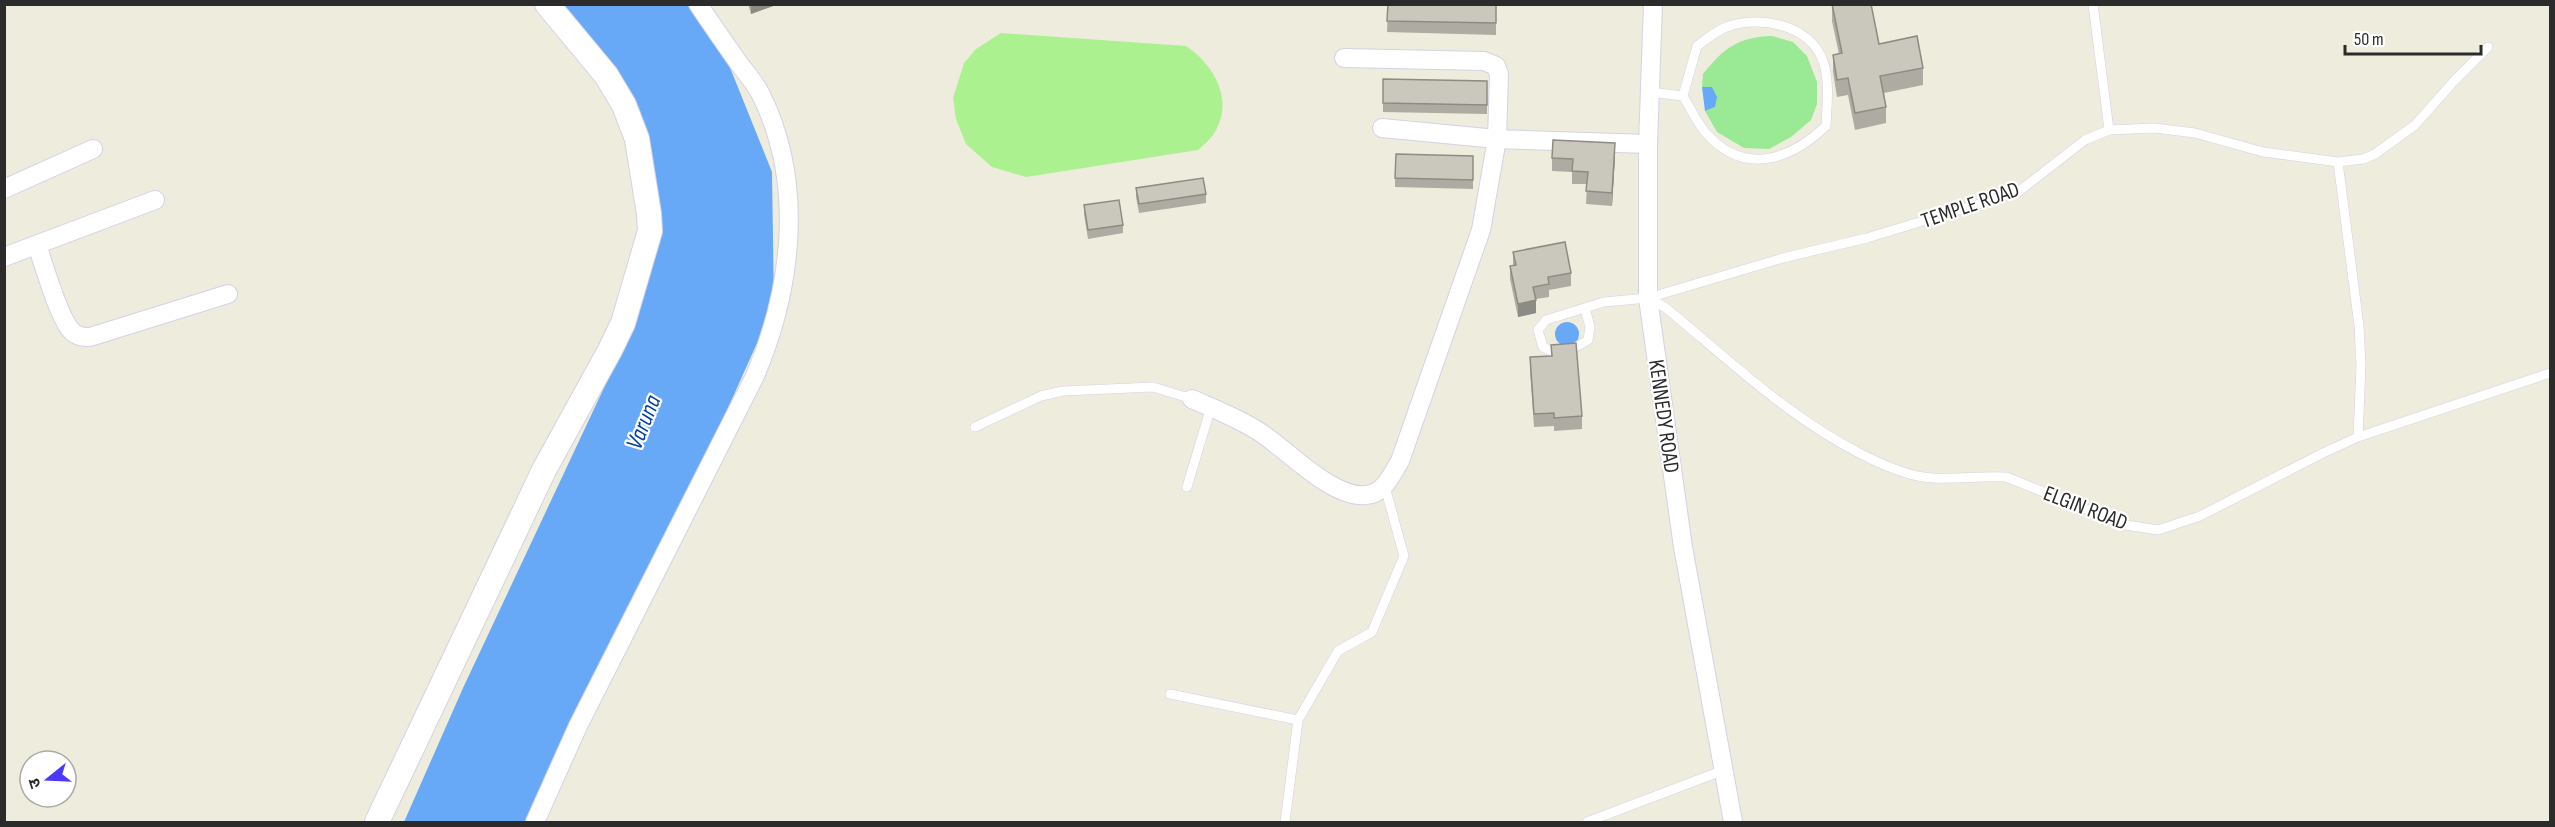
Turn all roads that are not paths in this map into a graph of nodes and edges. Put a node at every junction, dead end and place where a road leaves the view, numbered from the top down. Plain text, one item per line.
1 (547, 4) edge
2 (698, 4) edge
3 (1653, 4) edge
4 (2092, 4) edge
5 (2488, 47) dead end
6 (1344, 58) dead end
7 (1650, 92) junction
8 (1683, 96) junction
9 (1382, 128) dead end
10 (2109, 130) junction
11 (1497, 139) junction
12 (1647, 144) junction
13 (93, 149) dead end
14 (2338, 162) junction
15 (4, 189) edge
16 (155, 200) dead end
17 (37, 245) junction
18 (4, 257) edge
19 (228, 294) dead end
20 (1648, 298) junction
21 (1585, 308) junction
22 (2550, 374) edge
23 (1192, 399) joint
24 (1211, 407) junction
25 (975, 427) dead end
26 (2358, 437) junction
27 (1187, 487) dead end
28 (1385, 487) junction
29 (1170, 694) dead end
30 (1298, 720) junction
31 (1724, 770) junction
32 (377, 822) edge
33 (536, 822) edge
34 (1285, 822) edge
35 (1587, 822) edge
36 (1733, 822) edge

1 - 32 street
2 - 33 street
3 - 7 street, KENNEDY ROAD
4 - 10 lane
5 - 14 lane, TEMPLE ROAD
6 - 11 street
7 - 8 lane
7 - 12 street, KENNEDY ROAD
8 - 8 lane
9 - 11 street
10 - 14 lane, TEMPLE ROAD
10 - 20 lane, TEMPLE ROAD
11 - 12 street
11 - 28 street
12 - 20 street, KENNEDY ROAD
13 - 15 street
14 - 26 lane
16 - 17 street
17 - 18 street
17 - 19 street
20 - 21 lane, TEMPLE ROAD
20 - 26 lane, ELGIN ROAD
20 - 31 street, KENNEDY ROAD
21 - 21 lane
22 - 26 lane, ELGIN ROAD
23 - 24 street
23 - 25 lane
24 - 27 lane
24 - 28 street
28 - 30 lane
29 - 30 lane
30 - 34 lane
31 - 35 lane
31 - 36 street, KENNEDY ROAD

